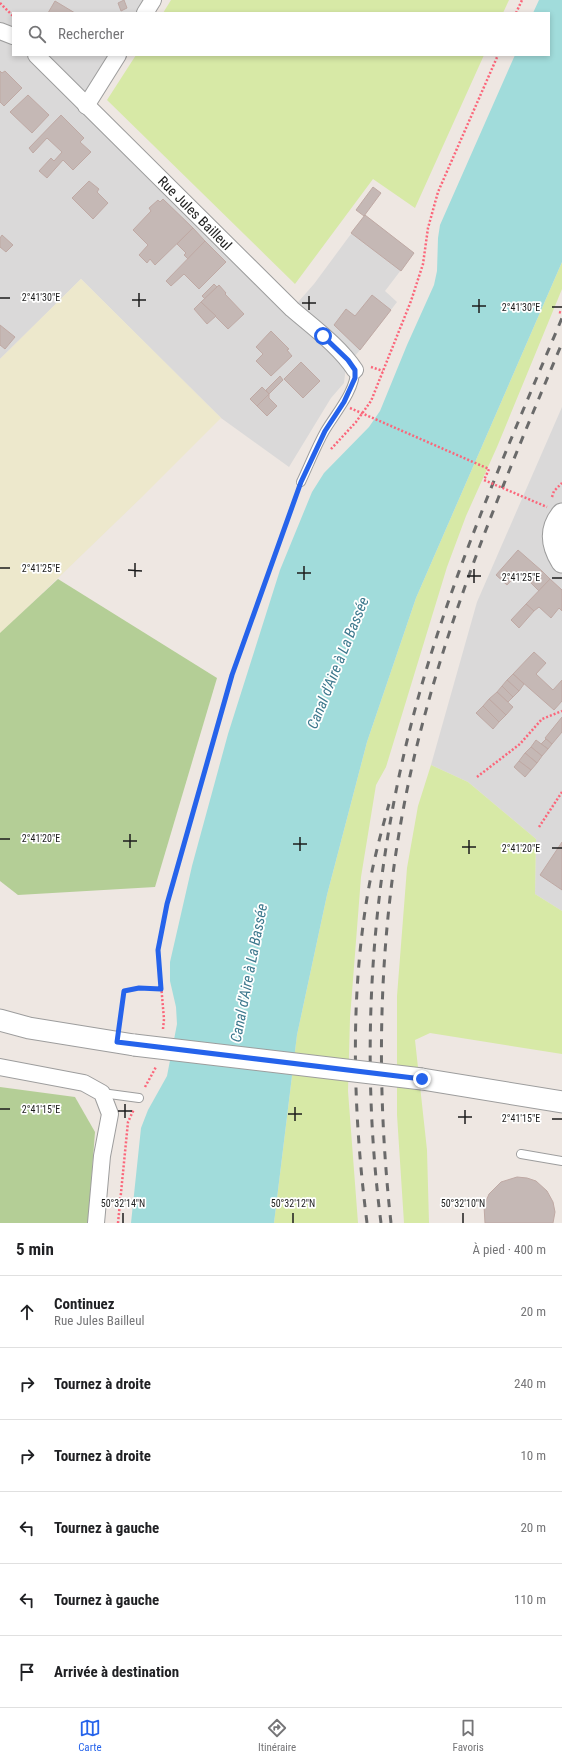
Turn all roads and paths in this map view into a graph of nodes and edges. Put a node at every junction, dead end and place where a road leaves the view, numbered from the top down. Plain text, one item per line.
1 (153, 0) edge
2 (522, 0) edge
3 (0, 3) edge
4 (146, 12) edge
5 (516, 12) edge
6 (12, 15) edge
7 (0, 31) edge
8 (12, 36) edge
9 (37, 56) edge
10 (117, 56) edge
11 (498, 56) edge
12 (86, 106) junction
13 (355, 370) joint
14 (350, 408) dead end
15 (326, 455) dead end
16 (301, 482) joint
17 (562, 483) edge
18 (555, 511) edge
19 (562, 562) edge
20 (562, 711) edge
21 (477, 777) dead end
22 (562, 792) edge
23 (539, 828) dead end
24 (161, 989) junction
25 (0, 1020) edge
26 (162, 1033) dead end
27 (126, 1043) junction
28 (157, 1062) dead end
29 (0, 1067) edge
30 (102, 1093) junction
31 (139, 1098) junction
32 (562, 1102) edge
33 (522, 1154) dead end
34 (562, 1161) edge
35 (96, 1223) edge
36 (118, 1223) edge

1 - 4 street
2 - 5 path
3 - 6 path
7 - 8 street
9 - 12 street, Rue Jules Bailleul
10 - 12 street
11 - 15 path
12 - 13 street, Rue Jules Bailleul
13 - 16 lane
14 - 18 path, bridge
16 - 24 path
17 - 18 path
18 - 19 street
20 - 21 path
22 - 23 path
24 - 26 path
24 - 27 path
25 - 27 street
27 - 32 street, bridge
28 - 31 path
29 - 30 street
30 - 31 lane
30 - 35 street
31 - 36 path
33 - 34 lane

